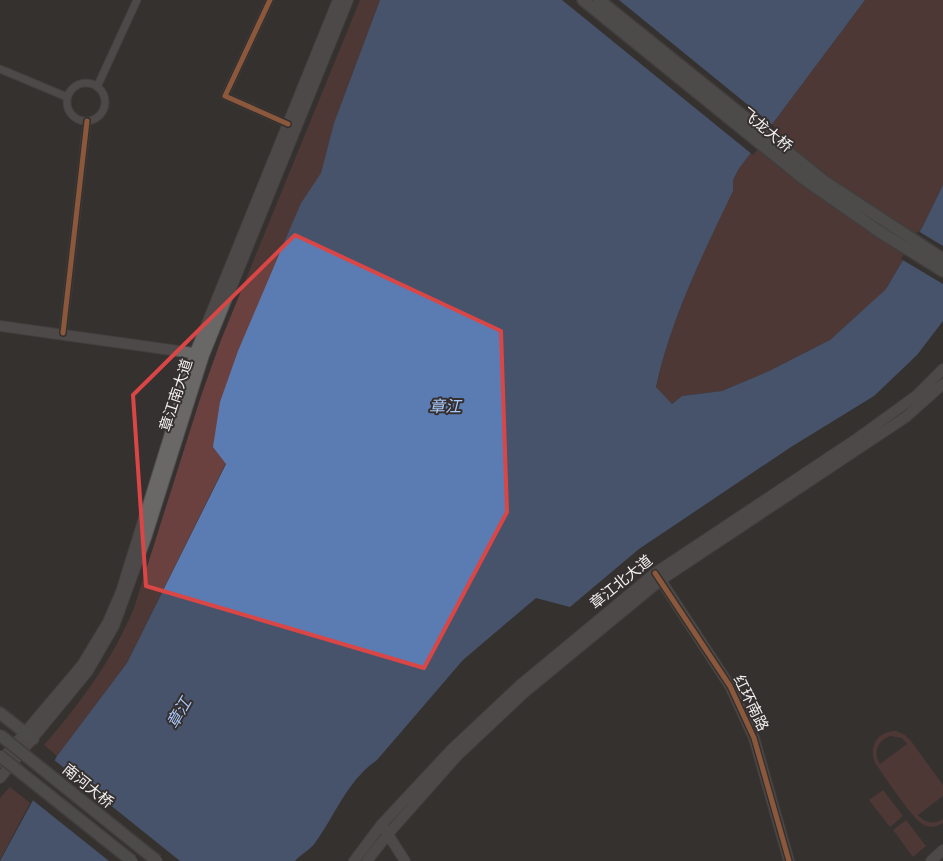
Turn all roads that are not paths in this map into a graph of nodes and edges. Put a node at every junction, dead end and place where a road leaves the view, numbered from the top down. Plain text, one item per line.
1 (137, 0) edge
2 (270, 0) edge
3 (338, 0) edge
4 (348, 0) edge
5 (583, 0) edge
6 (599, 0) edge
7 (0, 68) edge
8 (97, 87) junction
9 (68, 97) junction
10 (87, 121) junction
11 (288, 124) junction
12 (943, 259) edge
13 (943, 271) edge
14 (0, 326) edge
15 (63, 333) junction
16 (199, 354) junction
17 (943, 369) edge
18 (943, 384) edge
19 (658, 576) junction
20 (0, 713) edge
21 (0, 735) edge
22 (29, 736) junction
23 (0, 756) edge
24 (0, 762) edge
25 (0, 778) edge
26 (384, 829) junction
27 (943, 850) edge
28 (132, 861) edge
29 (156, 861) edge
30 (354, 861) edge
31 (367, 861) edge
32 (405, 861) edge
33 (789, 861) edge
34 (931, 861) edge

1 - 8 street
2 - 11 street
3 - 11 main road, 章江南大道
4 - 16 main road, 章江南大道
5 - 13 main road, 飞龙大桥
6 - 12 main road, 飞龙大桥
7 - 9 street
8 - 9 street
8 - 10 street
9 - 10 street
10 - 15 street
11 - 16 main road, 章江南大道
14 - 15 main road
15 - 16 main road
16 - 22 main road, 章江南大道
17 - 19 main road, 章江北大道
18 - 19 main road, 章江北大道
19 - 26 main road, 章江北大道
19 - 33 main road, 红环南路
20 - 22 main road
21 - 29 main road, 南河大桥, bridge
22 - 24 main road, 章江南大道
22 - 25 main road, 章江南大道
23 - 28 main road, 南河大桥, bridge
26 - 30 main road, 章江北大道
26 - 31 main road, 章江北大道
26 - 32 main road
27 - 34 main road

